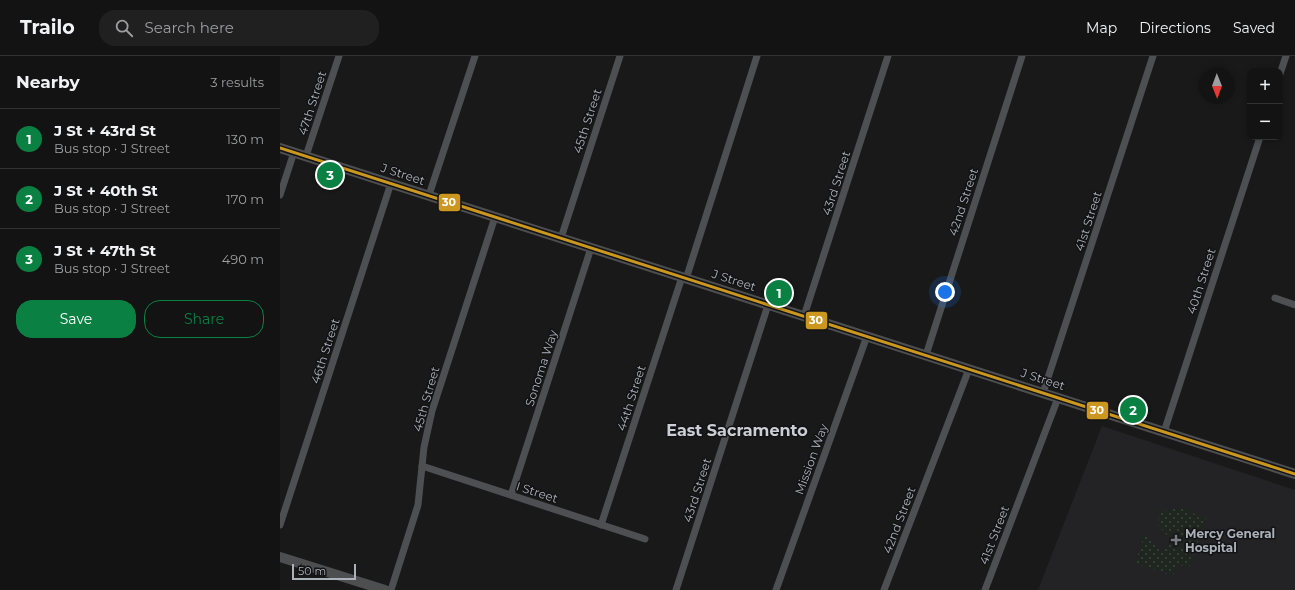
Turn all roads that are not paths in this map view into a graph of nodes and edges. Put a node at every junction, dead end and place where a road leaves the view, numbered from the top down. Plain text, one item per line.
1 (339, 56) edge
2 (475, 56) edge
3 (620, 56) edge
4 (757, 56) edge
5 (888, 56) edge
6 (1022, 56) edge
7 (1153, 56) edge
8 (1286, 56) edge
9 (1282, 68) edge
10 (1259, 140) edge
11 (280, 148) edge
12 (294, 152) junction
13 (306, 156) junction
14 (390, 183) junction
15 (280, 195) edge
16 (429, 196) junction
17 (495, 217) junction
18 (561, 238) junction
19 (591, 248) junction
20 (684, 278) junction
21 (1275, 298) dead end
22 (768, 305) junction
23 (1295, 305) edge
24 (804, 316) junction
25 (867, 336) junction
26 (926, 355) junction
27 (969, 369) junction
28 (1043, 393) junction
29 (1058, 398) junction
30 (1164, 432) junction
31 (422, 466) junction
32 (1295, 474) edge
33 (510, 495) junction
34 (280, 525) edge
35 (601, 525) junction
36 (645, 539) dead end
37 (280, 557) edge
38 (384, 590) edge
39 (391, 590) edge
40 (676, 590) edge
41 (776, 590) edge
42 (884, 590) edge
43 (985, 590) edge

1 - 13 street, 47th Street
2 - 16 street
3 - 18 street, 45th Street
4 - 20 street, 44th Street
5 - 24 street, 43rd Street
6 - 26 street, 42nd Street
7 - 28 street, 41st Street
8 - 9 street
10 - 30 street, 40th Street
11 - 12 main road, J Street
12 - 13 main road, J Street
12 - 15 street
13 - 14 main road, J Street
14 - 16 main road, J Street
14 - 34 street, 46th Street
16 - 17 main road, J Street
17 - 18 main road, J Street
17 - 31 street, 45th Street
18 - 19 main road, J Street
19 - 20 main road, J Street
19 - 33 street, Sonoma Way
20 - 22 main road, J Street
20 - 35 street, 44th Street
21 - 23 street
22 - 24 main road, J Street
22 - 40 street, 43rd Street
24 - 25 main road, J Street
25 - 26 main road, J Street
25 - 41 street, Mission Way
26 - 27 main road, J Street
27 - 28 main road, J Street
27 - 42 street, 42nd Street
28 - 29 main road, J Street
29 - 30 main road, J Street
29 - 43 street, 41st Street
30 - 32 main road, J Street
31 - 33 street, I Street
31 - 39 street, 45th Street
33 - 35 street, I Street
35 - 36 street, I Street
37 - 38 main road

